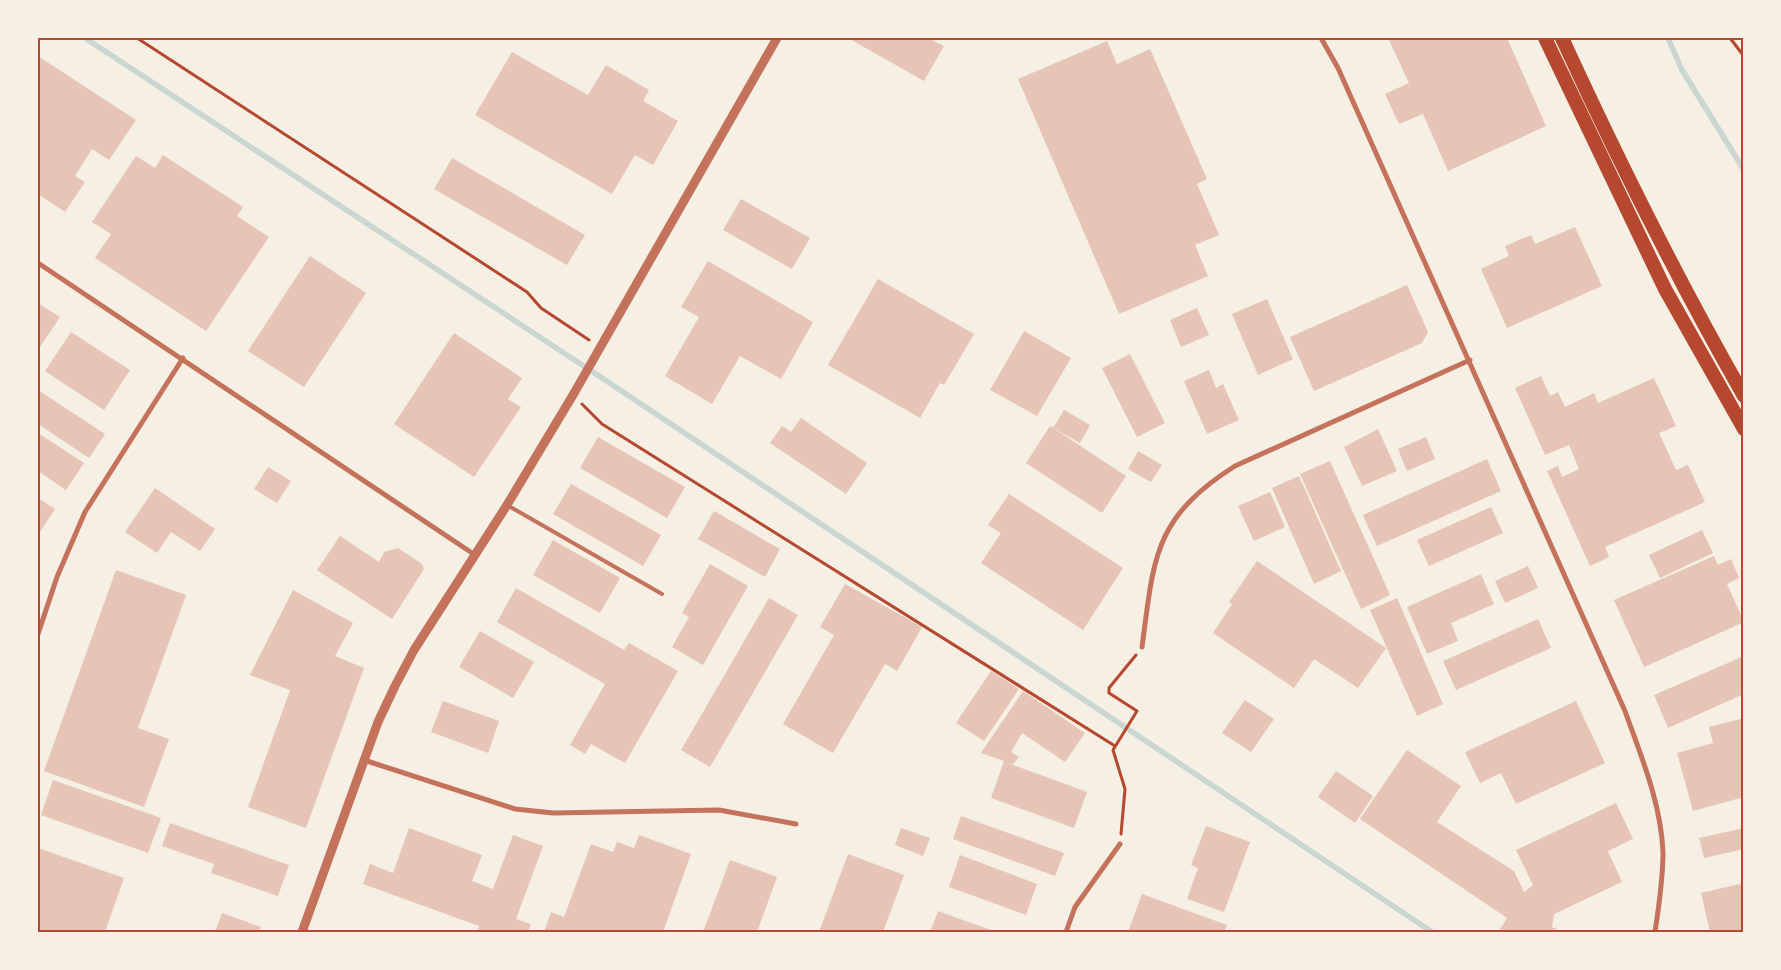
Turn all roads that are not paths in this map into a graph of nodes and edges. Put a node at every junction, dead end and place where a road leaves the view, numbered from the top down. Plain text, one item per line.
1 (777, 38) edge
2 (1321, 38) edge
3 (1545, 38) edge
4 (1562, 38) edge
5 (38, 263) edge
6 (182, 358) junction
7 (1470, 360) junction
8 (1744, 396) edge
9 (1744, 429) edge
10 (507, 505) junction
11 (475, 554) junction
12 (662, 594) dead end
13 (38, 634) edge
14 (1142, 647) road end
15 (364, 760) junction
16 (796, 824) dead end
17 (1120, 844) road end
18 (302, 932) edge
19 (1066, 932) edge
20 (1655, 932) edge

1 - 10 street
2 - 7 street
3 - 9 highway
4 - 8 highway
5 - 6 street
6 - 11 street
6 - 13 street
7 - 14 street
7 - 20 street
10 - 11 street
10 - 12 lane
11 - 15 street
15 - 16 street
15 - 18 street
17 - 19 street

